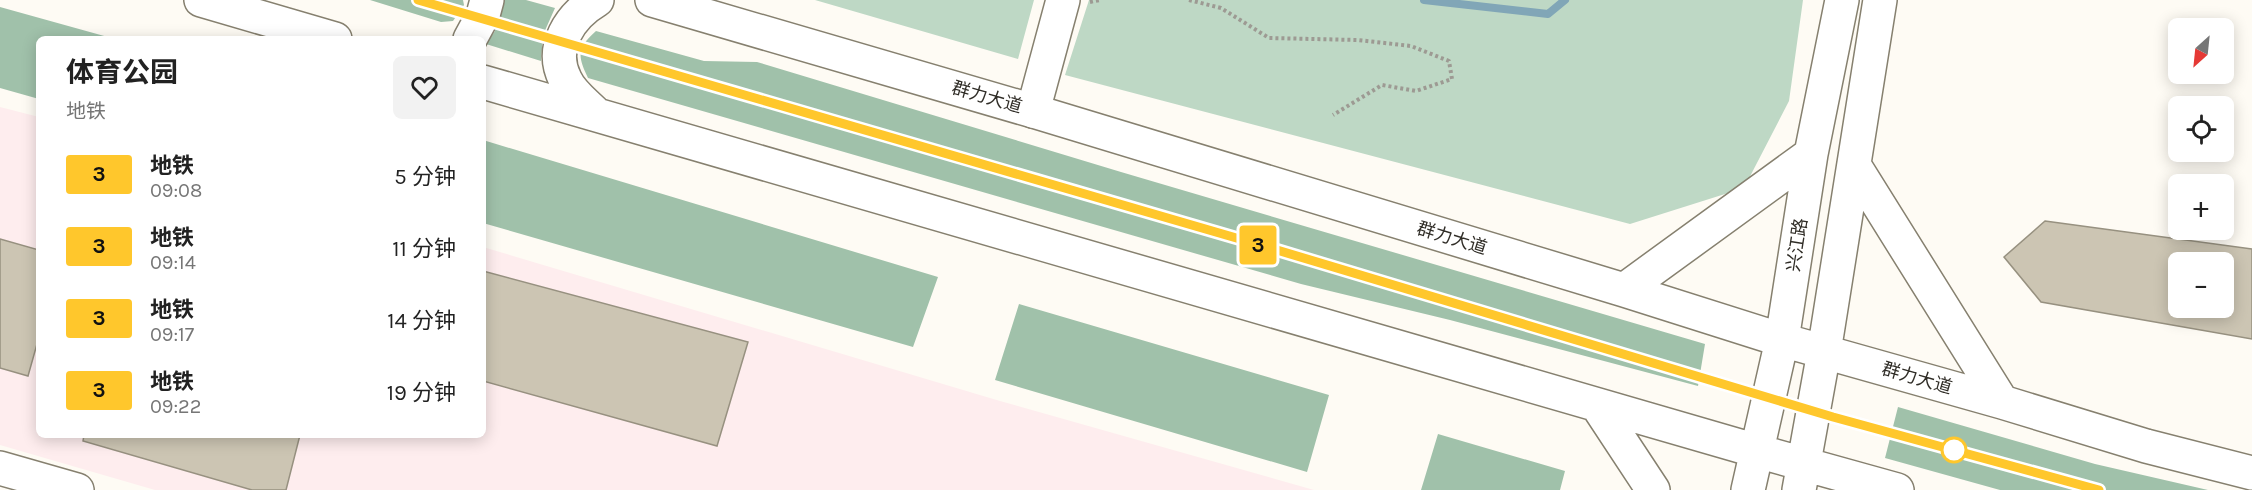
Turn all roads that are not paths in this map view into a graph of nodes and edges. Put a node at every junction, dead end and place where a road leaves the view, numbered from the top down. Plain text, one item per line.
1 (201, 0) edge
2 (487, 0) edge
3 (597, 0) edge
4 (652, 0) edge
5 (1842, 0) edge
6 (1880, 0) edge
7 (1059, 14) edge
8 (325, 36) edge
9 (472, 36) edge
10 (486, 83) edge
11 (1033, 111) junction
12 (597, 115) junction
13 (1811, 154) junction
14 (1854, 165) junction
15 (1624, 290) junction
16 (1782, 340) junction
17 (1824, 352) junction
18 (2002, 402) junction
19 (1598, 405) junction
20 (1757, 451) junction
21 (0, 468) edge
22 (2252, 473) edge
23 (1802, 477) edge
24 (0, 482) edge
25 (30, 490) edge
26 (77, 490) edge
27 (1653, 490) edge
28 (1748, 490) edge
29 (1897, 490) edge

1 - 8 main road
2 - 9 main road
3 - 12 main road
4 - 11 main road, 群力大道
5 - 13 main road, 兴江路
6 - 14 main road
7 - 11 main road
10 - 12 main road
11 - 15 main road, 群力大道
12 - 19 main road
13 - 15 main road
13 - 16 main road, 兴江路
14 - 17 main road
14 - 18 main road
15 - 16 main road, 群力大道
16 - 17 main road, 群力大道
16 - 20 main road, 兴江路
17 - 18 main road, 群力大道
17 - 23 main road
18 - 22 main road, 群力大道
19 - 20 main road
19 - 27 main road
20 - 23 main road
20 - 28 main road, 兴江路
21 - 26 main road
23 - 29 main road
24 - 25 main road

